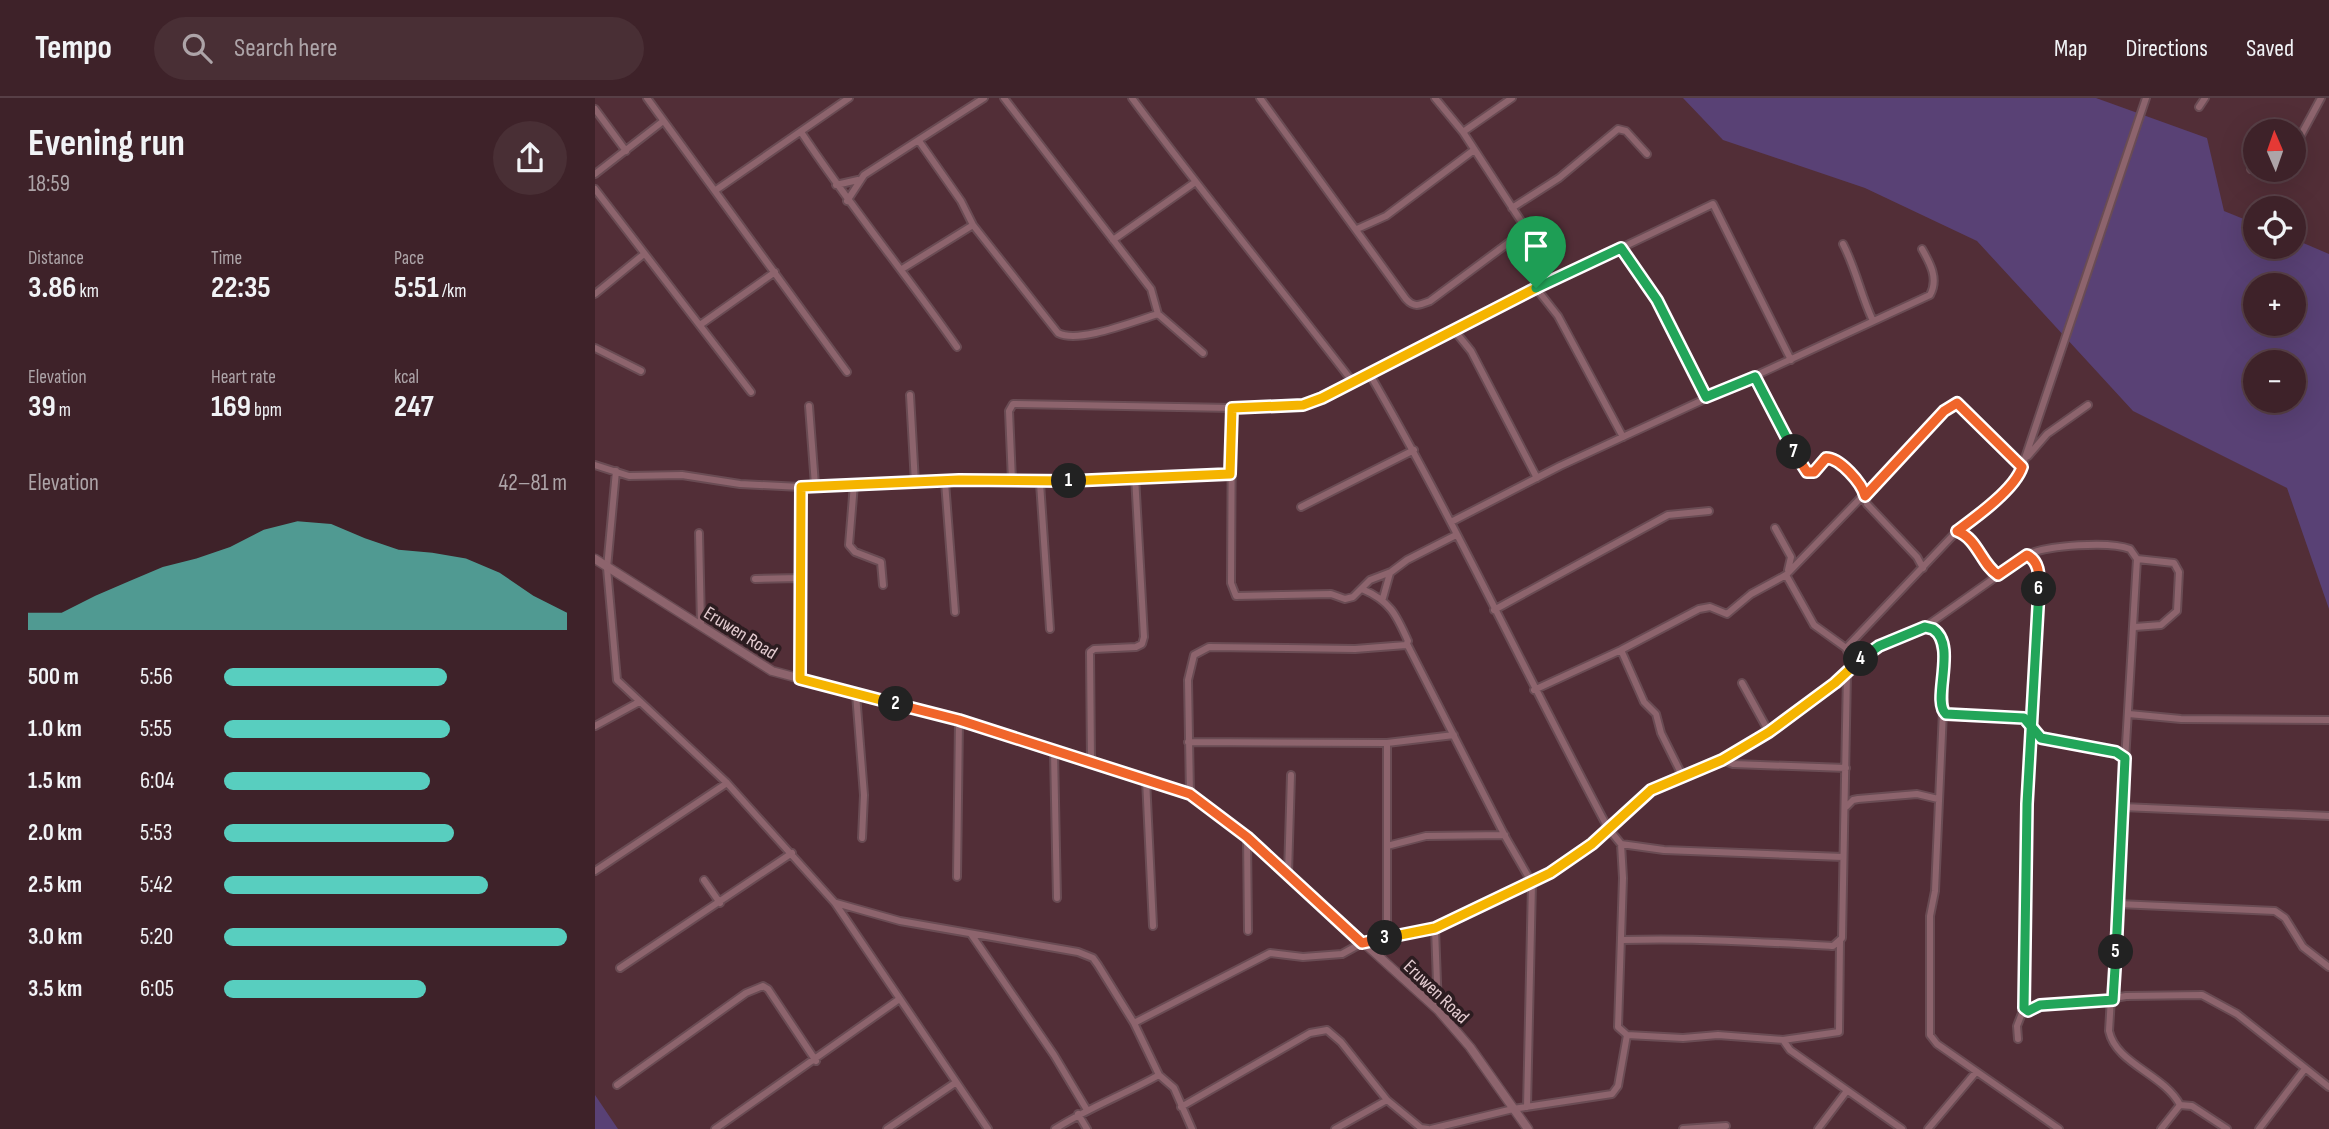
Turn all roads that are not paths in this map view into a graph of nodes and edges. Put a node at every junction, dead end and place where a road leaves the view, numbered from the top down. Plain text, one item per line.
1 (646, 98) edge
2 (849, 98) edge
3 (984, 98) edge
4 (1004, 98) edge
5 (1132, 98) edge
6 (1260, 98) edge
7 (1435, 98) edge
8 (1512, 98) edge
9 (2146, 98) edge
10 (2204, 98) edge
11 (2321, 98) edge
12 (2199, 107) dead end
13 (595, 109) edge
14 (662, 122) junction
15 (2307, 124) edge
16 (801, 132) junction
17 (1463, 132) junction
18 (919, 141) junction
19 (1474, 150) junction
20 (626, 151) junction
21 (1647, 154) dead end
22 (595, 174) edge
23 (858, 180) junction
24 (1194, 183) junction
25 (836, 185) junction
26 (595, 189) edge
27 (716, 190) junction
28 (847, 201) junction
29 (1512, 208) junction
30 (973, 225) junction
31 (1357, 229) junction
32 (1113, 240) junction
33 (1843, 244) dead end
34 (1621, 248) junction
35 (1922, 249) dead end
36 (644, 254) junction
37 (902, 269) junction
38 (775, 272) junction
39 (1536, 288) junction
40 (595, 294) edge
41 (1158, 314) junction
42 (1873, 321) junction
43 (700, 325) junction
44 (1454, 330) junction
45 (957, 346) dead end
46 (595, 348) edge
47 (1203, 353) dead end
48 (1791, 360) junction
49 (641, 371) dead end
50 (847, 372) dead end
51 (1369, 373) junction
52 (1755, 377) junction
53 (1352, 381) junction
54 (751, 392) dead end
55 (910, 395) dead end
56 (1706, 397) junction
57 (2088, 405) dead end
58 (809, 406) dead end
59 (1232, 408) junction
60 (1623, 437) junction
61 (1414, 450) junction
62 (595, 465) edge
63 (2022, 467) junction
64 (616, 471) junction
65 (1230, 474) junction
66 (1135, 476) junction
67 (1537, 478) junction
68 (1012, 481) junction
69 (945, 482) junction
70 (1040, 482) junction
71 (854, 484) junction
72 (915, 484) junction
73 (815, 485) junction
74 (801, 487) junction
75 (1865, 496) junction
76 (1301, 507) dead end
77 (1709, 511) dead end
78 (1451, 522) junction
79 (1775, 528) dead end
80 (1957, 531) junction
81 (699, 533) dead end
82 (1456, 535) junction
83 (2027, 555) junction
84 (595, 559) edge
85 (2137, 559) junction
86 (607, 568) junction
87 (1923, 568) junction
88 (1391, 572) junction
89 (1786, 575) junction
90 (1998, 575) junction
91 (801, 578) junction
92 (755, 579) dead end
93 (883, 585) dead end
94 (1362, 589) junction
95 (1383, 598) junction
96 (1494, 610) junction
97 (955, 612) dead end
98 (701, 625) junction
99 (1925, 627) junction
100 (2135, 627) junction
101 (1050, 629) dead end
102 (1407, 644) junction
103 (1846, 648) junction
104 (1621, 650) junction
105 (1853, 665) junction
106 (1847, 672) junction
107 (800, 679) junction
108 (1742, 683) dead end
109 (1534, 690) junction
110 (856, 694) junction
111 (639, 702) junction
112 (1942, 711) junction
113 (2129, 714) junction
114 (959, 720) junction
115 (2329, 720) edge
116 (595, 726) edge
117 (2033, 727) junction
118 (1769, 732) junction
119 (1454, 735) junction
120 (2127, 741) junction
121 (1188, 742) junction
122 (1387, 743) junction
123 (1054, 752) junction
124 (2116, 752) junction
125 (2125, 758) junction
126 (1722, 760) junction
127 (1091, 762) junction
128 (1846, 768) junction
129 (1291, 775) dead end
130 (1682, 775) junction
131 (1146, 779) junction
132 (727, 783) junction
133 (1190, 794) junction
134 (1938, 799) junction
135 (2123, 807) junction
136 (1845, 809) junction
137 (2329, 816) edge
138 (1608, 828) junction
139 (1505, 835) junction
140 (1247, 837) junction
141 (862, 838) dead end
142 (1621, 844) junction
143 (1387, 846) junction
144 (792, 853) junction
145 (1843, 857) junction
146 (595, 872) edge
147 (1288, 874) junction
148 (957, 877) dead end
149 (704, 880) dead end
150 (1532, 883) junction
151 (1057, 898) dead end
152 (835, 903) junction
153 (720, 904) junction
154 (2118, 904) junction
155 (1153, 926) dead end
156 (1435, 928) junction
157 (1248, 931) dead end
158 (971, 934) junction
159 (1387, 937) junction
160 (1622, 940) junction
161 (1840, 941) junction
162 (1362, 943) junction
163 (2329, 967) edge
164 (620, 968) dead end
165 (898, 1000) junction
166 (2113, 1000) junction
167 (2024, 1008) junction
168 (1438, 1010) junction
169 (1134, 1023) junction
170 (1627, 1035) junction
171 (2018, 1039) dead end
172 (1783, 1040) junction
173 (816, 1061) junction
174 (2304, 1070) junction
175 (1976, 1072) junction
176 (1159, 1075) junction
177 (955, 1083) junction
178 (617, 1085) dead end
179 (2329, 1087) edge
180 (1846, 1092) junction
181 (1387, 1100) junction
182 (2179, 1105) junction
183 (1181, 1107) junction
184 (1527, 1107) junction
185 (1513, 1109) junction
186 (1087, 1110) junction
187 (1078, 1114) junction
188 (1726, 1126) dead end
189 (1526, 1128) edge
190 (715, 1129) edge
191 (887, 1129) edge
192 (988, 1129) edge
193 (1055, 1129) edge
194 (1087, 1129) edge
195 (1192, 1129) edge
196 (1335, 1129) edge
197 (1429, 1129) edge
198 (1683, 1129) edge
199 (1818, 1129) edge
200 (1902, 1129) edge
201 (1928, 1129) edge
202 (2059, 1129) edge
203 (2161, 1129) edge
204 (2227, 1129) edge
205 (2259, 1129) edge

1 - 14 street
2 - 16 street
3 - 18 street
4 - 32 street
5 - 24 street
6 - 31 street
7 - 17 street
8 - 17 street
9 - 63 street
10 - 12 street
11 - 15 street
13 - 20 street
14 - 20 street
14 - 27 street
16 - 25 street
16 - 27 street
17 - 19 street
18 - 23 street
18 - 30 street
19 - 29 street
19 - 31 street
20 - 22 street
21 - 29 street
23 - 25 street
23 - 28 street
24 - 32 street
24 - 53 street
25 - 28 street
26 - 36 street
27 - 38 street
28 - 37 street
29 - 31 street
30 - 37 street
30 - 41 street
32 - 41 street
33 - 42 street
34 - 39 street
34 - 48 street
34 - 56 street
35 - 42 street
36 - 40 street
36 - 43 street
37 - 45 street
38 - 43 street
38 - 50 street
39 - 44 street
39 - 60 street
41 - 47 street
42 - 48 street
43 - 54 street
44 - 51 street
44 - 67 street
46 - 49 street
48 - 52 street
51 - 53 street
51 - 61 street
52 - 56 street
52 - 75 street
53 - 59 street
55 - 72 street
56 - 60 street
57 - 63 street
58 - 73 street
59 - 65 street
59 - 68 street
60 - 67 street
61 - 76 street
61 - 78 street
62 - 64 street
63 - 75 street
63 - 80 street
64 - 74 street
64 - 86 street
65 - 66 street
65 - 94 street
66 - 70 street
66 - 127 street
67 - 78 street
68 - 69 street
68 - 70 street
69 - 72 street
69 - 97 street
70 - 101 street
71 - 72 street
71 - 73 street
71 - 93 street
73 - 74 street
74 - 91 street
75 - 87 street
75 - 89 street
77 - 96 street
78 - 82 street
79 - 89 street
80 - 87 street
80 - 90 street
81 - 98 street
82 - 88 street
82 - 96 street
83 - 85 street
83 - 90 street
83 - 117 street
84 - 86 street, Eruwen Road
85 - 100 street
85 - 100 street
86 - 98 street, Eruwen Road
86 - 111 street
87 - 103 street
88 - 94 street
88 - 95 street
89 - 103 street
89 - 104 street
90 - 99 street
91 - 92 street
91 - 107 street
94 - 95 street
95 - 102 street
96 - 109 street
98 - 107 street, Eruwen Road
99 - 105 street
99 - 112 street
100 - 113 street
102 - 119 street
102 - 121 street
103 - 105 street
104 - 109 street
104 - 130 street
105 - 106 street
106 - 118 street
106 - 128 street
107 - 110 street, Eruwen Road
108 - 118 street
109 - 138 street
110 - 114 street, Eruwen Road
110 - 141 street
111 - 116 street
111 - 132 street
112 - 117 street
112 - 134 street
113 - 115 street
113 - 120 street
114 - 123 street, Eruwen Road
114 - 148 street
117 - 124 street
117 - 167 street
118 - 126 street
119 - 122 street
119 - 139 street
120 - 124 street
120 - 125 street
121 - 122 street
121 - 133 street
122 - 143 street
123 - 127 street, Eruwen Road
123 - 151 street
124 - 125 street
125 - 135 street
126 - 128 street
126 - 130 street
127 - 131 street, Eruwen Road
128 - 136 street
129 - 147 street
130 - 138 street
131 - 133 street, Eruwen Road
131 - 155 street
132 - 144 street
132 - 146 street
133 - 140 street, Eruwen Road
134 - 136 street
134 - 175 street
135 - 137 street
135 - 154 street
136 - 145 street
138 - 142 street
138 - 150 street
139 - 143 street
139 - 150 street
140 - 147 street, Eruwen Road
140 - 157 street
142 - 145 street
142 - 160 street
143 - 159 street
144 - 152 street
144 - 153 street
145 - 161 street
147 - 162 street, Eruwen Road
149 - 153 street
150 - 156 street
150 - 184 street
152 - 158 street
152 - 165 street
153 - 164 street
154 - 163 street
154 - 166 street
156 - 159 street
156 - 168 street
158 - 169 street
158 - 186 street
159 - 162 street
160 - 161 street
160 - 170 street
161 - 172 street
162 - 168 street, Eruwen Road
162 - 169 street
165 - 173 street
165 - 177 street
166 - 167 street
166 - 174 street
166 - 182 street
167 - 171 street
168 - 185 street, Eruwen Road
169 - 176 street
170 - 172 street
170 - 184 street
172 - 180 street
173 - 178 street
173 - 190 street
174 - 179 street
174 - 205 street
175 - 201 street
175 - 202 street
176 - 183 street
176 - 186 street
177 - 191 street
177 - 192 street
180 - 199 street
180 - 200 street
181 - 183 street
181 - 196 street
181 - 197 street
182 - 203 street
182 - 204 street
183 - 195 street
184 - 185 street
185 - 189 street, Eruwen Road
185 - 197 street
186 - 187 street
187 - 193 street
187 - 194 street
188 - 198 street

